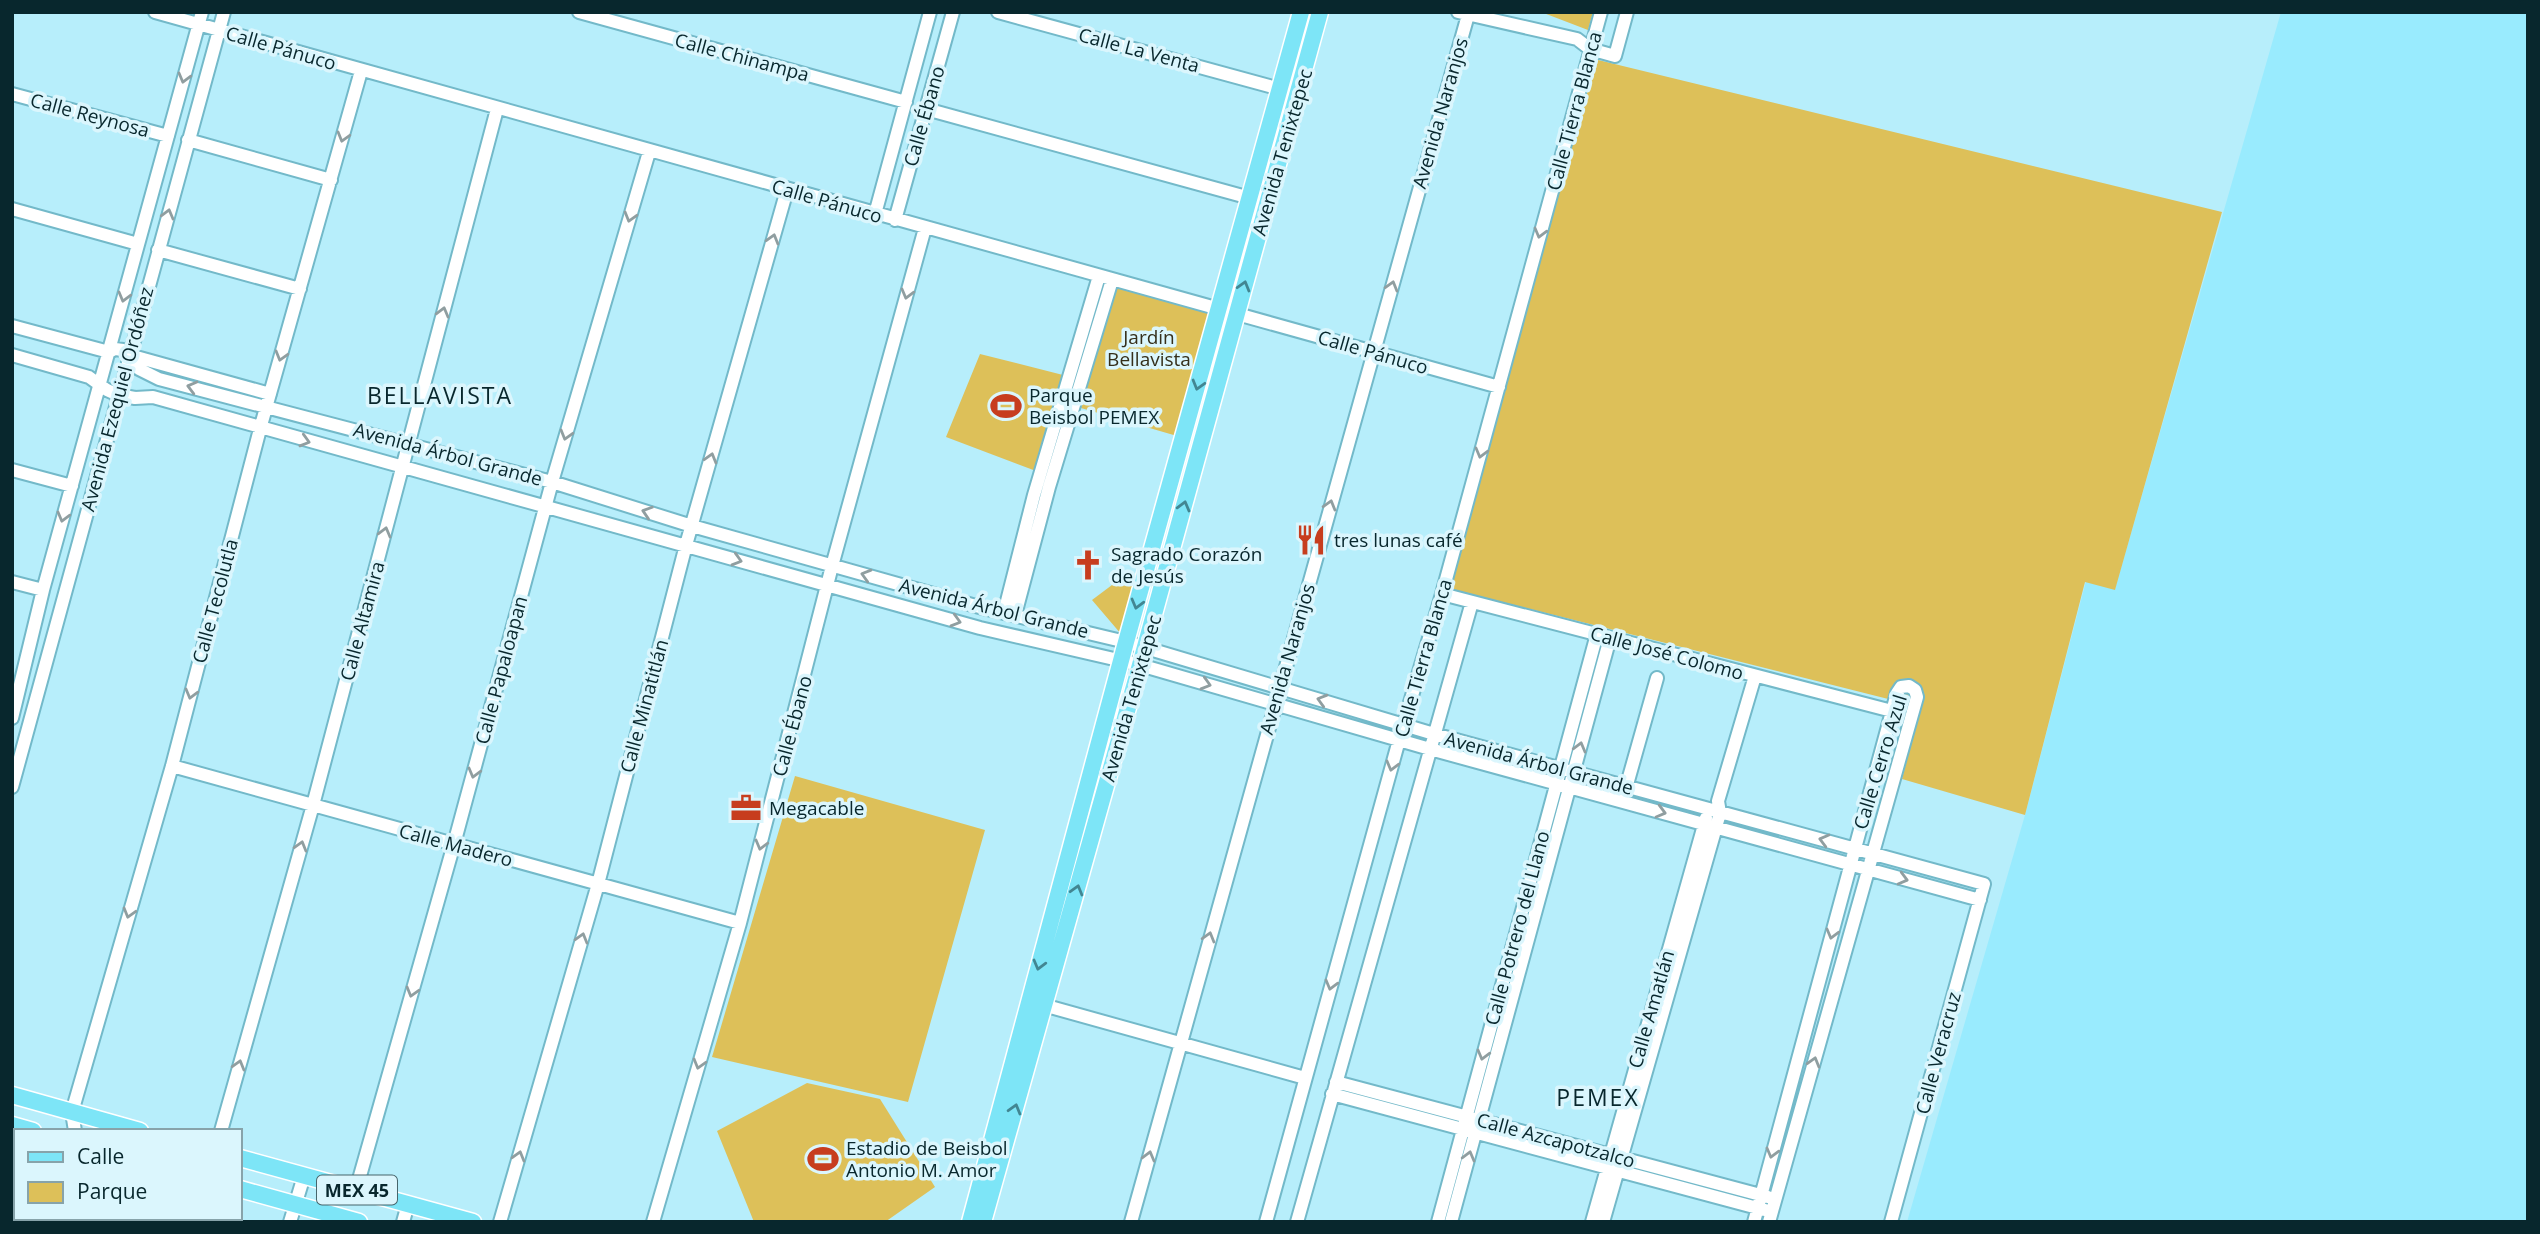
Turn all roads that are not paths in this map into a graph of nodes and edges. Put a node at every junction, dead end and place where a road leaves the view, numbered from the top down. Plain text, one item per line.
1 (155, 12) edge
2 (224, 12) edge
3 (579, 12) edge
4 (930, 12) edge
5 (953, 12) edge
6 (998, 12) edge
7 (1301, 12) edge
8 (1320, 12) edge
9 (1601, 12) edge
10 (1627, 12) edge
11 (1463, 14) edge
12 (200, 18) edge
13 (219, 30) junction
14 (1595, 34) junction
15 (1577, 39) junction
16 (1619, 40) junction
17 (1590, 49) junction
18 (361, 71) junction
19 (1280, 89) junction
20 (12, 94) edge
21 (906, 102) junction
22 (497, 109) junction
23 (926, 109) junction
24 (168, 136) junction
25 (188, 140) junction
26 (649, 152) junction
27 (331, 180) junction
28 (787, 190) junction
29 (1250, 198) junction
30 (12, 209) edge
31 (875, 214) junction
32 (895, 220) junction
33 (925, 228) junction
34 (138, 244) junction
35 (158, 250) junction
36 (1105, 278) junction
37 (300, 289) junction
38 (1219, 309) junction
39 (1236, 314) junction
40 (12, 326) edge
41 (109, 352) junction
42 (1373, 352) junction
43 (12, 355) edge
44 (129, 355) junction
45 (100, 384) junction
46 (1499, 387) junction
47 (118, 395) junction
48 (268, 400) junction
49 (260, 429) junction
50 (408, 444) junction
51 (402, 468) junction
52 (12, 470) edge
53 (552, 482) junction
54 (72, 486) junction
55 (546, 506) junction
56 (692, 526) junction
57 (686, 545) junction
58 (832, 566) junction
59 (12, 582) edge
60 (828, 585) junction
61 (65, 587) junction
62 (43, 590) junction
63 (1442, 594) junction
64 (1472, 602) junction
65 (59, 609) junction
66 (1009, 614) junction
67 (1603, 636) junction
68 (1126, 642) junction
69 (1145, 647) junction
70 (1121, 660) junction
71 (1140, 664) junction
72 (1755, 676) junction
73 (1657, 678) dead end
74 (1279, 688) junction
75 (15, 700) edge
76 (1275, 704) junction
77 (1892, 711) junction
78 (12, 719) edge
79 (1403, 724) junction
80 (1434, 734) junction
81 (1399, 740) junction
82 (1430, 748) junction
83 (172, 766) junction
84 (1567, 770) junction
85 (1563, 785) junction
86 (1627, 786) junction
87 (1871, 786) junction
88 (12, 787) edge
89 (1890, 791) junction
90 (1622, 802) junction
91 (313, 805) junction
92 (1716, 808) junction
93 (1865, 810) junction
94 (1884, 815) junction
95 (1710, 825) junction
96 (1076, 827) junction
97 (1093, 831) junction
98 (454, 844) junction
99 (1854, 849) junction
100 (1873, 854) junction
101 (1850, 864) junction
102 (1868, 870) junction
103 (598, 884) junction
104 (1984, 884) joint
105 (1980, 900) junction
106 (740, 923) junction
107 (1037, 1003) junction
108 (1804, 1035) junction
109 (1821, 1039) junction
110 (1180, 1043) junction
111 (1305, 1078) junction
112 (1334, 1088) junction
113 (12, 1095) edge
114 (72, 1112) junction
115 (1471, 1125) junction
116 (75, 1129) edge
117 (132, 1129) edge
118 (222, 1129) edge
119 (242, 1159) edge
120 (1614, 1163) junction
121 (990, 1171) junction
122 (304, 1176) junction
123 (242, 1190) edge
124 (356, 1190) junction
125 (1759, 1201) junction
126 (296, 1204) junction
127 (408, 1204) junction
128 (1772, 1211) edge
129 (290, 1222) edge
130 (359, 1222) edge
131 (403, 1222) edge
132 (474, 1222) edge
133 (500, 1222) edge
134 (653, 1222) edge
135 (970, 1222) edge
136 (983, 1222) edge
137 (1131, 1222) edge
138 (1266, 1222) edge
139 (1297, 1222) edge
140 (1438, 1222) edge
141 (1451, 1222) edge
142 (1592, 1222) edge
143 (1603, 1222) edge
144 (1754, 1222) edge
145 (1891, 1222) edge

1 - 12 street, Calle Pánuco
2 - 13 street, Avenida Ezequiel Ordóñez
3 - 21 street, Calle Chinampa
4 - 21 street, Calle Ébano
5 - 23 street, Calle Ébano
6 - 19 street, Calle La Venta
7 - 19 main road, Avenida Tenixtepec
39 -> 8 main road, Avenida Tenixtepec
9 - 14 street, Calle Tierra Blanca
10 - 16 street, Calle Tierra Blanca
11 - 15 street
42 -> 11 street, Avenida Naranjos
12 - 13 street, Calle Pánuco
12 -> 24 street, Avenida Ezequiel Ordóñez
13 - 18 street, Calle Pánuco
13 - 25 street, Avenida Ezequiel Ordóñez
14 - 15 street
14 - 16 street
14 - 17 street, Calle Tierra Blanca
15 - 17 street
16 - 17 street, Calle Tierra Blanca
17 -> 46 street, Calle Tierra Blanca
18 - 22 street, Calle Pánuco
18 -> 27 street, Calle Tecolutla
19 - 29 main road, Avenida Tenixtepec
20 - 24 street, Calle Reynosa
21 - 31 street, Calle Ébano
22 - 26 street, Calle Pánuco
50 -> 22 street, Calle Altamira
23 - 29 street
23 - 32 street, Calle Ébano
24 - 34 street, Avenida Ezequiel Ordóñez
25 - 27 street
35 -> 25 street, Avenida Ezequiel Ordóñez
26 - 28 street, Calle Pánuco
26 -> 53 street, Calle Papaloapan
27 - 37 street, Calle Tecolutla
28 - 31 street, Calle Pánuco
56 -> 28 street, Calle Minatitlán
29 - 38 main road, Avenida Tenixtepec
30 - 34 street
31 - 32 street, Calle Pánuco
32 - 33 street, Calle Pánuco
33 - 36 street, Calle Pánuco
33 -> 58 street, Calle Ébano
34 -> 41 street, Avenida Ezequiel Ordóñez
35 - 37 street
35 - 44 street, Avenida Ezequiel Ordóñez
36 - 38 street, Calle Pánuco
36 - 66 street
37 -> 48 street, Calle Tecolutla
38 - 39 street, Calle Pánuco
38 -> 68 main road, Avenida Tenixtepec
39 - 42 street, Calle Pánuco
69 -> 39 main road, Avenida Tenixtepec
40 - 41 street
41 - 44 street
41 - 45 street, Avenida Ezequiel Ordóñez
42 - 46 street, Calle Pánuco
74 -> 42 street, Avenida Naranjos
43 - 45 street, Avenida Árbol Grande
44 - 47 street, Avenida Ezequiel Ordóñez
48 -> 44 street, Avenida Árbol Grande
45 - 47 street, Avenida Árbol Grande
45 - 54 street, Avenida Ezequiel Ordóñez
46 -> 63 street, Calle Tierra Blanca
47 - 49 street, Avenida Árbol Grande
47 - 61 street, Avenida Ezequiel Ordóñez
48 - 49 street, Calle Tecolutla
48 - 50 street, Avenida Árbol Grande
49 -> 51 street, Avenida Árbol Grande
49 -> 83 street, Calle Tecolutla
50 - 51 street, Calle Altamira
50 - 53 street, Avenida Árbol Grande
51 - 55 street, Avenida Árbol Grande
91 -> 51 street, Calle Altamira
52 - 54 street
53 - 55 street, Calle Papaloapan
56 -> 53 street, Avenida Árbol Grande
54 -> 62 street, Avenida Ezequiel Ordóñez
55 - 57 street, Avenida Árbol Grande
55 -> 98 street, Calle Papaloapan
56 - 57 street, Calle Minatitlán
56 - 58 street, Avenida Árbol Grande
57 -> 60 street, Avenida Árbol Grande
57 - 103 street, Calle Minatitlán
58 - 60 street, Calle Ébano
66 -> 58 street, Avenida Árbol Grande
59 - 62 street
60 -> 70 street, Avenida Árbol Grande
60 -> 106 street, Calle Ébano
61 - 62 street
61 - 65 street, Avenida Ezequiel Ordóñez
62 - 65 street
62 - 75 street, Avenida Ezequiel Ordóñez
63 - 64 street, Calle José Colomo
63 - 79 street, Calle Tierra Blanca
64 - 67 street, Calle José Colomo
64 - 80 street
65 - 88 street, Avenida Ezequiel Ordóñez
66 - 68 street, Avenida Árbol Grande
67 - 72 street, Calle José Colomo
67 - 84 street, Calle Potrero del Llano
68 - 69 street, Avenida Árbol Grande
68 - 70 main road, Avenida Tenixtepec
69 - 71 main road, Avenida Tenixtepec
69 - 74 street, Avenida Árbol Grande
70 - 71 street, Avenida Árbol Grande
70 - 96 main road, Avenida Tenixtepec
71 -> 76 street, Avenida Árbol Grande
71 - 97 main road, Avenida Tenixtepec
72 - 77 street, Calle José Colomo
72 - 92 street, Calle Amatlán
73 - 86 street
74 - 76 street, Avenida Naranjos
79 -> 74 street, Avenida Árbol Grande
75 - 78 street, Avenida Ezequiel Ordóñez
76 - 81 street, Avenida Árbol Grande
110 -> 76 street, Avenida Naranjos
77 - 87 street, Calle Cerro Azul
77 - 89 street, Calle Cerro Azul
79 - 80 street, Avenida Árbol Grande
79 - 81 street, Calle Tierra Blanca
80 - 82 street
80 - 84 street, Avenida Árbol Grande
81 - 82 street, Avenida Árbol Grande
81 -> 111 street, Calle Tierra Blanca
82 - 85 street, Avenida Árbol Grande
82 - 112 street
83 - 91 street, Calle Madero
83 -> 114 street, Calle Tecolutla
84 - 85 street, Calle Potrero del Llano
84 - 86 street, Avenida Árbol Grande
85 - 90 street, Avenida Árbol Grande
85 - 115 street, Calle Potrero del Llano
86 - 90 street
86 - 92 street, Avenida Árbol Grande
87 - 89 street
87 - 93 street, Calle Cerro Azul
89 - 94 street, Calle Cerro Azul
90 -> 95 street, Avenida Árbol Grande
91 - 98 street, Calle Madero
118 -> 91 street, Calle Altamira
92 - 95 street, Calle Amatlán
99 -> 92 street, Avenida Árbol Grande
93 - 94 street
93 - 99 street, Calle Cerro Azul
94 - 100 street, Calle Cerro Azul
95 - 101 street, Avenida Árbol Grande
95 - 120 street, Calle Amatlán
96 - 97 main road
96 -> 107 main road, Avenida Tenixtepec
107 -> 97 main road, Avenida Tenixtepec
98 - 103 street, Calle Madero
98 -> 124 street, Calle Papaloapan
99 - 100 street, Avenida Árbol Grande
99 - 101 street, Calle Cerro Azul
100 - 102 street, Calle Cerro Azul
100 - 104 street, Avenida Árbol Grande
101 - 102 street, Avenida Árbol Grande
101 -> 108 street, Calle Cerro Azul
102 -> 105 street, Avenida Árbol Grande
102 - 109 street, Calle Cerro Azul
103 - 106 street, Calle Madero
133 -> 103 street, Calle Minatitlán
104 - 105 street, Calle Veracruz
105 - 145 street, Calle Veracruz
106 -> 134 street, Calle Ébano
107 - 110 street
107 - 121 main road, Avenida Tenixtepec
108 - 109 street
108 -> 125 street, Calle Cerro Azul
128 -> 109 street, Calle Cerro Azul
110 - 111 street
137 -> 110 street, Avenida Naranjos
111 - 138 street, Calle Tierra Blanca
112 - 115 street, Calle Azcapotzalco
112 - 139 street
113 - 114 main road
114 - 116 street, Calle Tecolutla
114 - 117 main road
115 - 120 street, Calle Azcapotzalco
115 - 140 street, Calle Potrero del Llano
141 -> 115 street, Calle Potrero del Llano
119 - 122 main road, MEX 45
120 - 125 street, Calle Azcapotzalco
120 - 142 street, Calle Amatlán
120 - 143 street, Calle Amatlán
121 - 135 main road, Avenida Tenixtepec
121 - 136 main road, Avenida Tenixtepec
122 - 124 main road, MEX 45
122 - 126 street
123 - 126 main road, MEX 45
124 - 127 main road, MEX 45
125 - 128 street, Calle Azcapotzalco
125 - 144 street, Calle Cerro Azul
126 - 129 street
126 - 130 main road, MEX 45
127 - 131 street
127 - 132 main road, MEX 45

